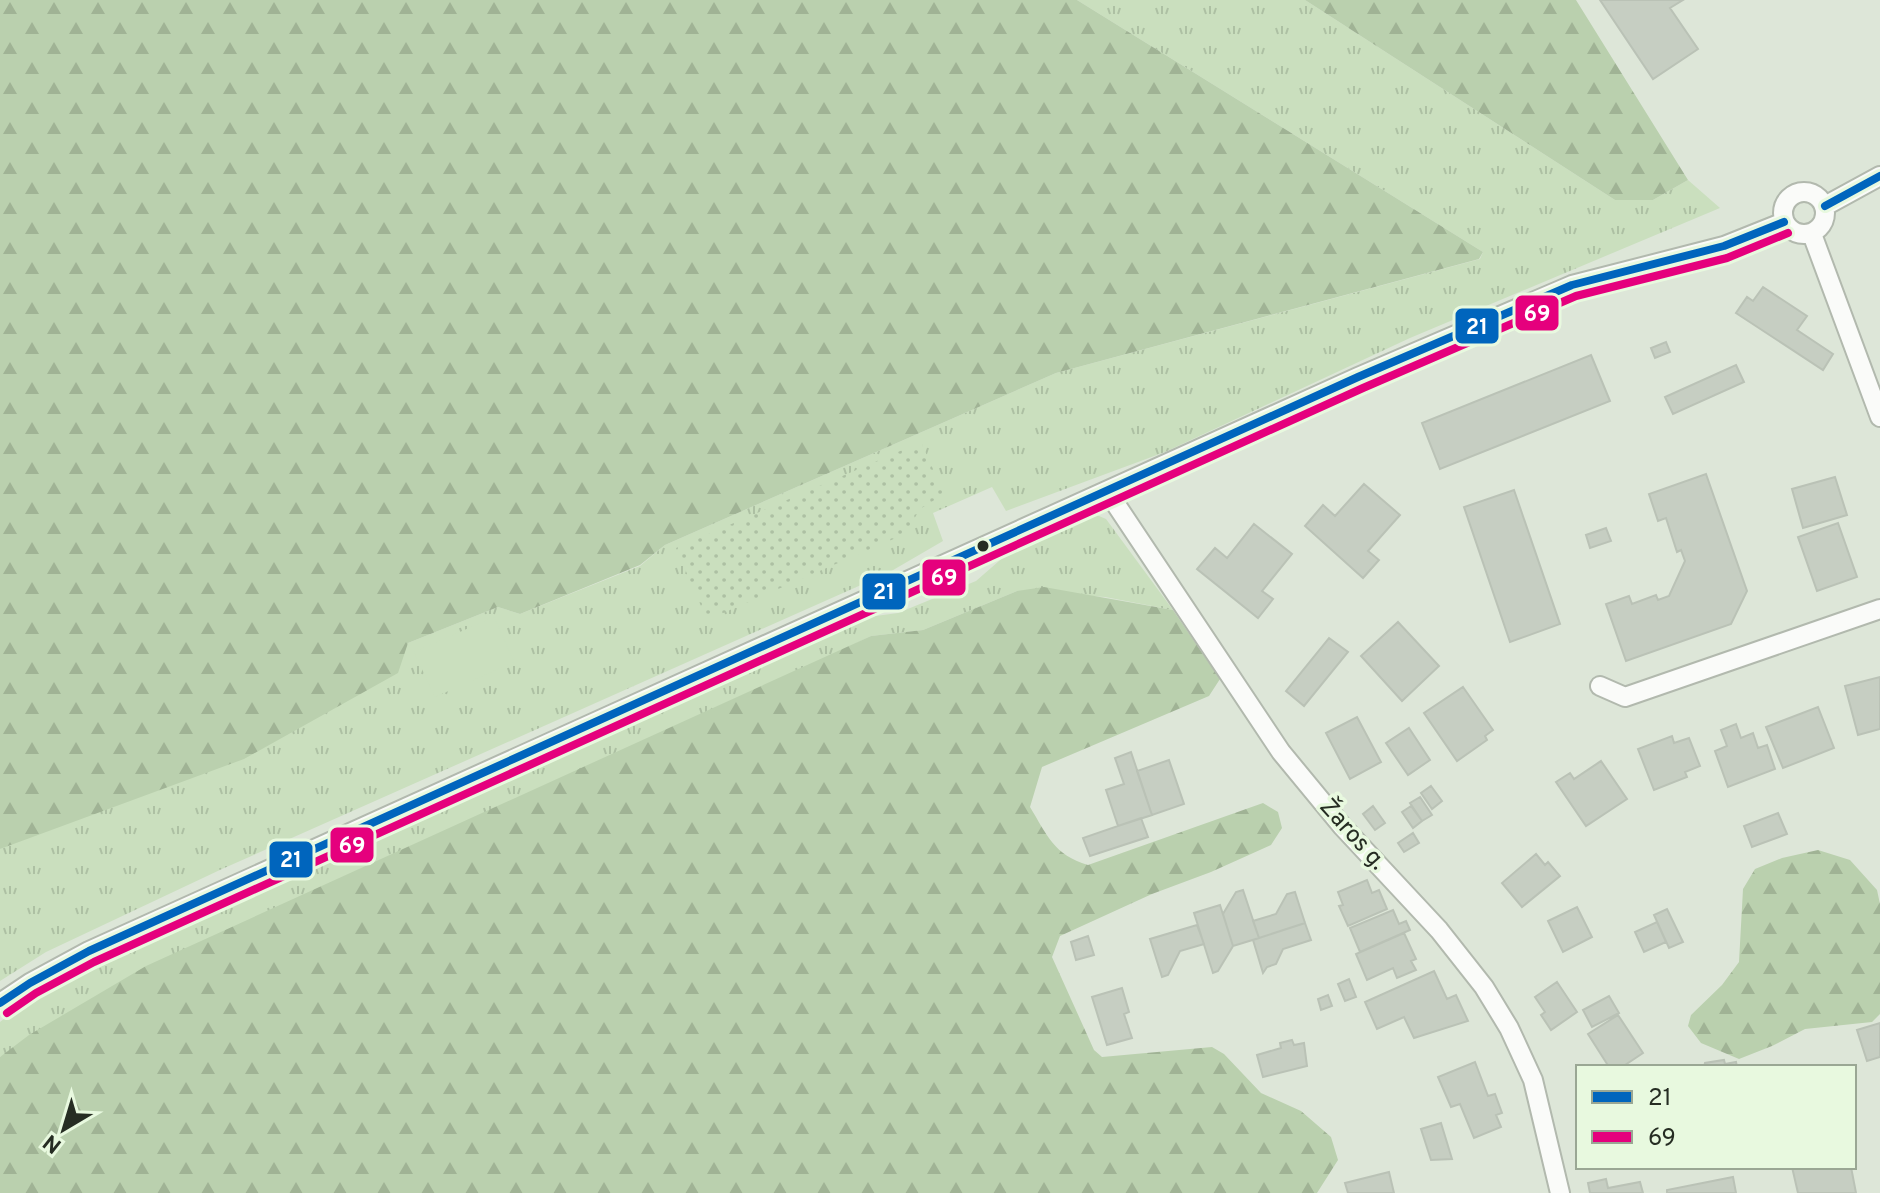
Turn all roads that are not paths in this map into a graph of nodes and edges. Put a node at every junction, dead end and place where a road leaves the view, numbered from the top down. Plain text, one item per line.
1 (1880, 176) edge
2 (1825, 206) junction
3 (1784, 222) junction
4 (1812, 234) junction
5 (1880, 417) edge
6 (1107, 491) junction
7 (1880, 609) edge
8 (1600, 686) dead end
9 (0, 1003) edge
10 (1560, 1193) edge

1 - 2 street
2 - 3 street
2 - 4 street
3 - 4 street
3 - 6 street
4 - 5 street
6 - 9 street
6 - 10 street, Žaros g.
7 - 8 street

